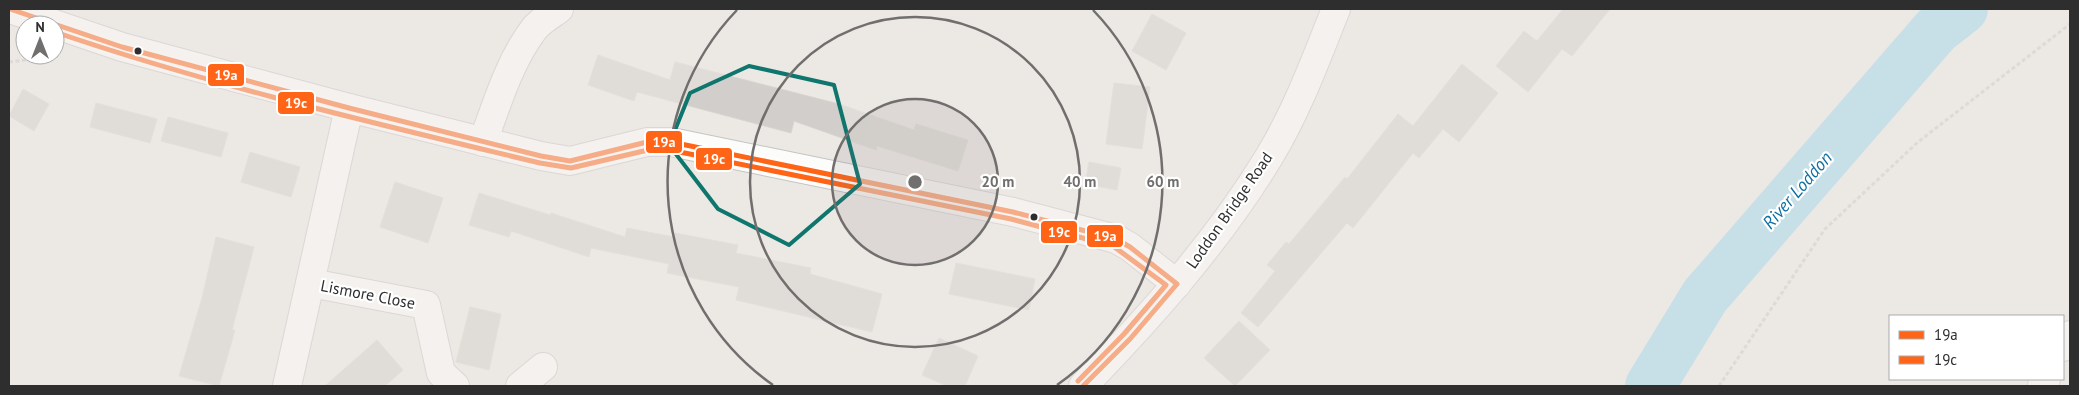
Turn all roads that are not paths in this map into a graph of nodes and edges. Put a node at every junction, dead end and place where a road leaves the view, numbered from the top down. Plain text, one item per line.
1 (10, 9) edge
2 (558, 9) edge
3 (1336, 9) edge
4 (349, 108) junction
5 (483, 142) junction
6 (312, 282) junction
7 (1177, 284) junction
8 (543, 367) dead end
9 (286, 386) edge
10 (455, 386) edge
11 (520, 386) edge
12 (1083, 386) edge

1 - 4 street
2 - 5 street
3 - 7 street, Loddon Bridge Road
4 - 5 street
4 - 6 street, Lismore Close
5 - 7 street
6 - 9 street, Lismore Close
6 - 10 street, Lismore Close
7 - 12 street, Loddon Bridge Road
8 - 11 street

